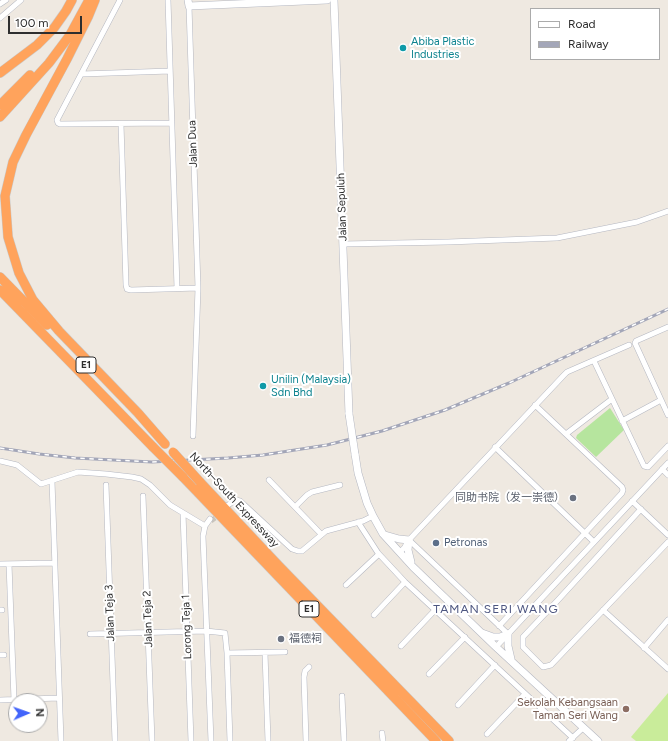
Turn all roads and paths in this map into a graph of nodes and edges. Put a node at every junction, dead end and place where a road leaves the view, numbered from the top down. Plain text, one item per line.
1 (6, 0) edge
2 (13, 0) edge
3 (21, 0) edge
4 (72, 0) edge
5 (83, 0) edge
6 (89, 0) edge
7 (95, 0) edge
8 (120, 0) edge
9 (168, 0) edge
10 (327, 0) edge
11 (334, 0) edge
12 (188, 3) edge
13 (0, 4) edge
14 (16, 5) junction
15 (0, 18) edge
16 (170, 70) junction
17 (0, 73) edge
18 (82, 74) junction
19 (0, 105) edge
20 (0, 117) edge
21 (121, 124) junction
22 (172, 124) junction
23 (668, 210) edge
24 (344, 244) junction
25 (0, 277) edge
26 (177, 288) junction
27 (198, 288) junction
28 (0, 290) edge
29 (668, 326) edge
30 (629, 345) dead end
31 (594, 361) junction
32 (612, 399) junction
33 (661, 400) junction
34 (535, 405) junction
35 (668, 415) edge
36 (622, 421) junction
37 (566, 434) junction
38 (194, 436) dead end
39 (165, 444) junction
40 (668, 446) edge
41 (495, 447) junction
42 (0, 461) edge
43 (668, 463) edge
44 (662, 470) junction
45 (668, 475) edge
46 (269, 480) dead end
47 (52, 481) junction
48 (106, 485) dead end
49 (340, 485) dead end
50 (143, 496) dead end
51 (632, 501) junction
52 (230, 505) tunnel mouth
53 (296, 507) junction
54 (641, 509) junction
55 (183, 513) junction
56 (373, 516) junction
57 (358, 522) junction
58 (584, 533) junction
59 (321, 534) junction
60 (383, 534) junction
61 (668, 535) edge
62 (408, 541) junction
63 (594, 542) junction
64 (668, 542) edge
65 (398, 550) junction
66 (379, 554) junction
67 (54, 562) junction
68 (0, 564) edge
69 (9, 564) junction
70 (413, 567) junction
71 (405, 582) junction
72 (346, 585) dead end
73 (435, 610) junction
74 (603, 610) junction
75 (374, 615) dead end
76 (668, 620) edge
77 (499, 626) junction
78 (187, 631) junction
79 (206, 631) junction
80 (148, 632) junction
81 (111, 633) junction
82 (481, 633) junction
83 (90, 634) dead end
84 (508, 634) junction
85 (465, 637) junction
86 (401, 646) dead end
87 (496, 647) junction
88 (644, 648) junction
89 (266, 652) junction
90 (285, 652) dead end
91 (227, 653) junction
92 (512, 662) junction
93 (495, 665) junction
94 (309, 667) dead end
95 (668, 669) edge
96 (429, 674) dead end
97 (14, 693) edge
98 (525, 694) junction
99 (342, 696) dead end
100 (48, 698) edge
101 (59, 698) junction
102 (458, 705) dead end
103 (583, 728) junction
104 (382, 733) dead end
105 (487, 734) dead end
106 (571, 739) edge
107 (61, 741) edge
108 (115, 741) edge
109 (152, 741) edge
110 (191, 741) edge
111 (211, 741) edge
112 (230, 741) edge
113 (268, 741) edge
114 (306, 741) edge
115 (344, 741) edge
116 (383, 741) edge
117 (436, 741) edge
118 (449, 741) edge
119 (598, 741) edge

1 - 13 street
2 - 14 street
3 - 14 street
4 - 17 highway
5 - 19 highway
6 - 20 highway
7 - 39 highway
8 - 18 street
9 - 16 street
10 - 12 main road
11 - 24 main road, Jalan Sepuluh
12 - 27 street, Jalan Dua
14 - 15 street
16 - 18 street
16 - 22 street
18 - 21 street
21 - 22 street
21 - 26 street
22 - 26 street
23 - 24 street
24 - 56 main road, Jalan Sepuluh, bridge
25 - 39 highway, North–South Expressway / E1
26 - 27 street
27 - 38 street, Jalan Dua
28 - 117 highway, North–South Expressway / E1, bridge
29 - 33 street
30 - 31 street
31 - 32 street
31 - 34 street
32 - 36 street
32 - 37 street
33 - 35 street
33 - 36 street
34 - 37 street
34 - 41 street
36 - 40 street
37 - 58 street
39 - 118 highway, North–South Expressway / E1, bridge
41 - 58 street
41 - 62 street
42 - 47 street
43 - 44 street
44 - 45 street
44 - 51 street
46 - 53 street
47 - 55 street
47 - 67 street
48 - 81 street, Jalan Teja 3
49 - 53 street
50 - 80 street, Jalan Teja 2
51 - 54 street
51 - 63 street
52 - 59 street
53 - 59 street
54 - 61 street
54 - 74 street
55 - 78 street, Lorong Teja 1
55 - 79 street
56 - 57 street
56 - 60 main road, Jalan Sepuluh
57 - 59 street
57 - 66 street
58 - 63 street
58 - 77 street
60 - 62 main road
60 - 65 main road, Jalan Sepuluh
62 - 65 street
62 - 70 main road
62 - 77 street
63 - 84 street
64 - 74 street
65 - 70 main road, Jalan Sepuluh
66 - 71 street
66 - 72 street
67 - 69 street
67 - 101 street
68 - 69 street
69 - 97 street
70 - 82 main road, Jalan Sepuluh
71 - 73 street
71 - 75 street
73 - 85 street
73 - 86 street
74 - 88 street
76 - 88 street
77 - 84 street
78 - 79 street
78 - 80 street
78 - 110 street, Lorong Teja 1
79 - 91 street
79 - 111 street
80 - 81 street
80 - 109 street, Jalan Teja 2
81 - 83 street
81 - 108 street, Jalan Teja 3
82 - 84 main road
82 - 87 main road, Jalan Sepuluh
84 - 87 street
84 - 92 main road
85 - 93 street
85 - 96 street
87 - 92 main road, Jalan Sepuluh
88 - 95 street
89 - 90 street
89 - 91 street
89 - 113 street
91 - 112 street
92 - 103 main road, Jalan Sepuluh
93 - 98 street
93 - 102 street
94 - 114 street
98 - 105 street
98 - 106 street
99 - 115 street
100 - 101 street
101 - 107 street
103 - 106 street
103 - 119 main road, Jalan Sepuluh
104 - 116 street

